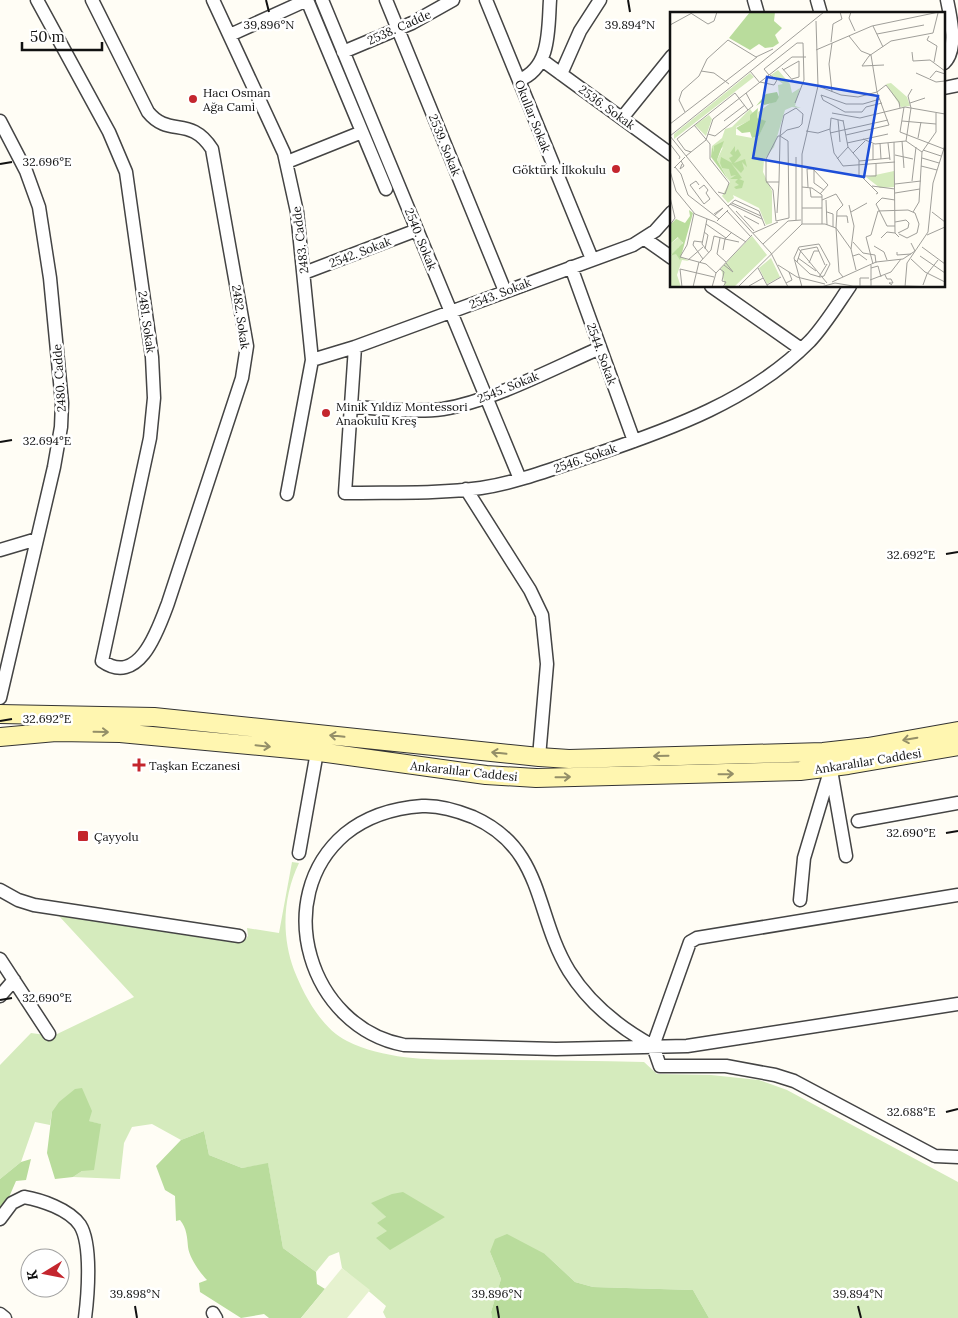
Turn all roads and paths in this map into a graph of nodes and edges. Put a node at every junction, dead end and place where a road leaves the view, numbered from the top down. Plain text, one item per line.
1 (37, 0) edge
2 (92, 0) edge
3 (213, 0) edge
4 (307, 0) edge
5 (322, 0) edge
6 (386, 0) edge
7 (453, 0) edge
8 (486, 0) edge
9 (550, 0) edge
10 (600, 0) edge
11 (947, 0) edge
12 (398, 29) junction
13 (230, 35) junction
14 (957, 42) edge
15 (343, 52) junction
16 (670, 58) edge
17 (542, 60) junction
18 (946, 60) edge
19 (562, 74) junction
20 (519, 80) junction
21 (361, 94) junction
22 (348, 99) junction
23 (622, 118) junction
24 (0, 121) edge
25 (362, 132) junction
26 (670, 154) edge
27 (287, 162) junction
28 (386, 189) dead end
29 (670, 214) edge
30 (417, 230) junction
31 (645, 239) junction
32 (670, 257) edge
33 (592, 259) junction
34 (571, 267) junction
35 (304, 273) junction
36 (718, 288) edge
37 (849, 288) edge
38 (505, 291) junction
39 (450, 312) junction
40 (355, 347) junction
41 (600, 348) junction
42 (801, 349) junction
43 (312, 360) junction
44 (486, 397) junction
45 (351, 407) junction
46 (634, 441) junction
47 (520, 479) junction
48 (466, 490) junction
49 (287, 494) dead end
50 (37, 539) junction
51 (0, 550) edge
52 (102, 661) joint
53 (0, 698) edge
54 (0, 714) edge
55 (174, 718) junction
56 (958, 731) edge
57 (0, 737) edge
58 (173, 737) junction
59 (958, 746) edge
60 (318, 752) junction
61 (539, 757) junction
62 (831, 768) junction
63 (536, 778) junction
64 (958, 803) edge
65 (858, 821) dead end
66 (298, 853) dead end
67 (846, 856) dead end
68 (0, 890) edge
69 (958, 895) edge
70 (800, 900) dead end
71 (239, 936) dead end
72 (0, 959) edge
73 (14, 980) junction
74 (0, 996) edge
75 (958, 1004) edge
76 (48, 1034) dead end
77 (652, 1046) junction
78 (958, 1157) edge
79 (0, 1219) edge
80 (0, 1314) edge
81 (5, 1318) edge
82 (85, 1318) edge

1 - 52 street, 2481. Sokak
2 - 52 street, 2482. Sokak
3 - 13 street, 2483. Cadde
4 - 13 street
4 - 22 street
5 - 15 street, 2540. Sokak
6 - 12 street, 2539. Sokak
7 - 12 street, 2538. Cadde
8 - 20 street, Okullar Sokak
9 - 17 street
10 - 19 street
11 - 14 street
12 - 15 street, 2538. Cadde
12 - 38 street, 2539. Sokak
13 - 27 street, 2483. Cadde
14 - 18 street
15 - 21 street, 2540. Sokak
16 - 23 street
17 - 19 street, 2536. Sokak
17 - 20 street
19 - 23 street, 2536. Sokak
20 - 33 street, Okullar Sokak
21 - 22 street
21 - 30 street, 2540. Sokak
22 - 25 street
23 - 26 street, 2536. Sokak
24 - 50 street, 2480. Cadde
25 - 27 street
25 - 28 street
27 - 35 street, 2483. Cadde
29 - 31 street
30 - 35 street, 2542. Sokak
30 - 39 street, 2540. Sokak
31 - 32 street
31 - 33 street, 2543. Sokak
33 - 34 street, 2543. Sokak
34 - 38 street, 2543. Sokak
34 - 41 street, 2544. Sokak
35 - 43 street, 2483. Cadde
36 - 42 street
37 - 42 street, 2546. Sokak
38 - 39 street, 2543. Sokak
39 - 40 street, 2543. Sokak
39 - 44 street, 2540. Sokak
40 - 43 street, 2543. Sokak
40 - 45 street
41 - 44 street, 2545. Sokak
41 - 46 street, 2544. Sokak
42 - 46 street, 2546. Sokak
43 - 49 street, 2483. Cadde
44 - 45 street, 2545. Sokak
44 - 47 street, 2540. Sokak
45 - 48 street, 2546. Sokak
46 - 47 street, 2546. Sokak
47 - 48 street, 2546. Sokak
48 - 61 street
50 - 51 street
50 - 53 street, 2480. Cadde
54 - 55 main road, Ankaralılar Caddesi
55 - 58 main road
61 -> 55 main road, Ankaralılar Caddesi
56 -> 61 main road, Ankaralılar Caddesi
57 -> 58 main road, Ankaralılar Caddesi
58 -> 60 main road, Ankaralılar Caddesi
59 - 62 main road, Ankaralılar Caddesi
60 - 63 main road, Ankaralılar Caddesi
60 - 66 street
61 - 63 main road
63 -> 62 main road, Ankaralılar Caddesi
62 - 67 street
62 - 70 street
64 - 65 street
68 - 71 street
69 - 77 street
72 - 73 street
73 - 74 street
73 - 76 street
75 - 77 street
77 - 77 street
77 - 78 street
79 - 82 street
80 - 81 street

